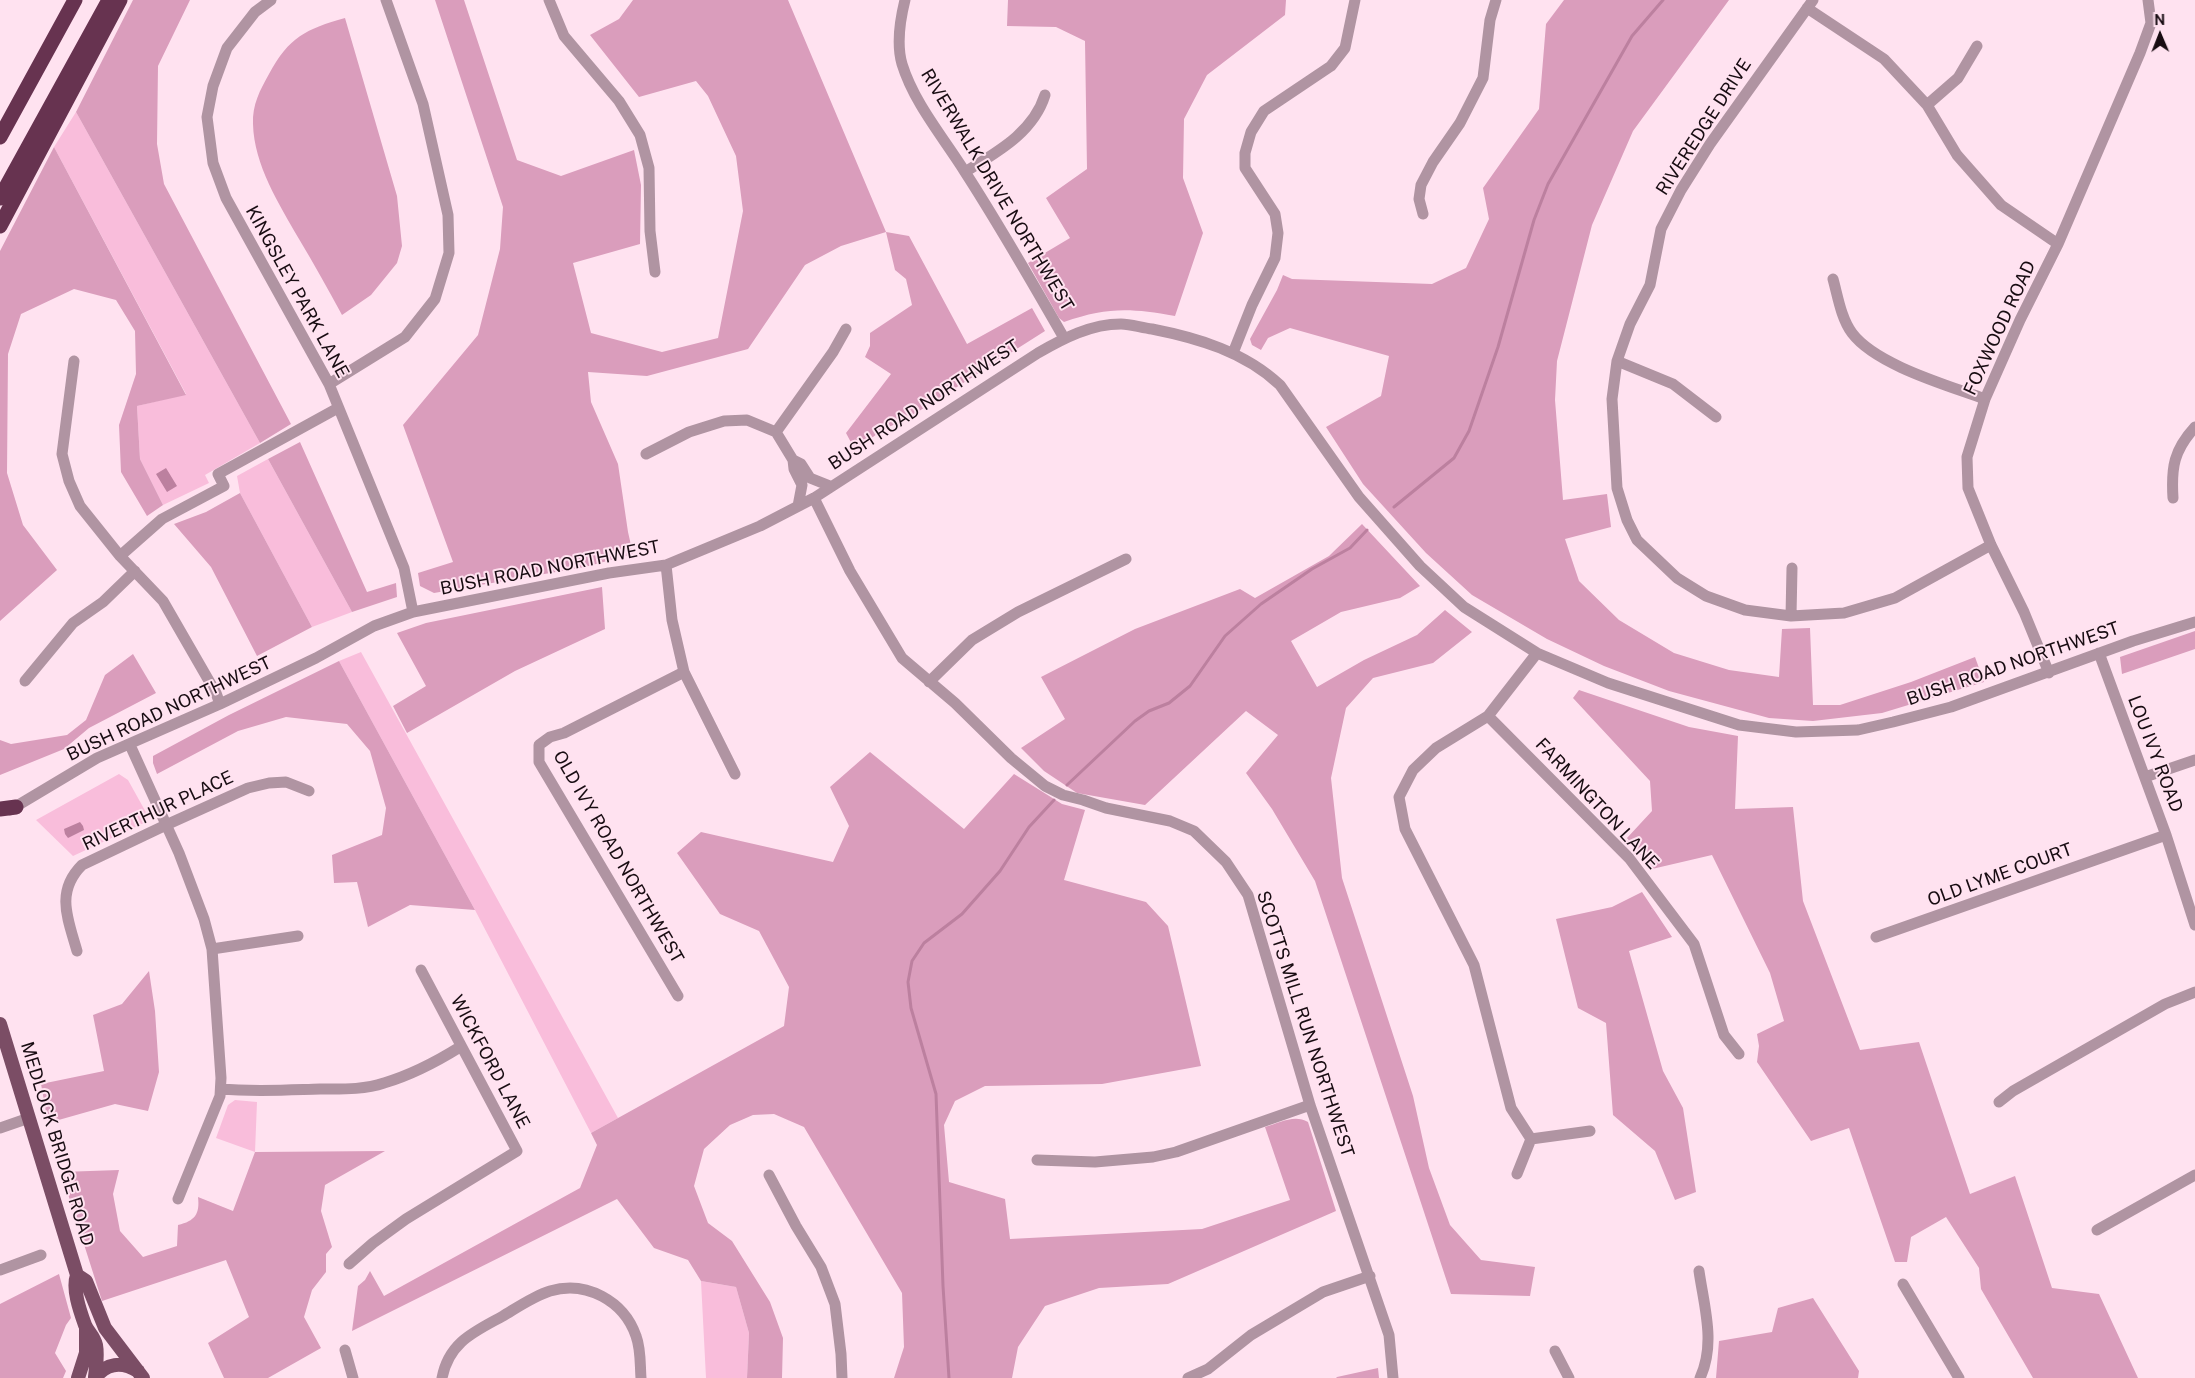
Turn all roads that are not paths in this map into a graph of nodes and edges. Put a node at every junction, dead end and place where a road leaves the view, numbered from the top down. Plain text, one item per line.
1 (75, 0) edge
2 (109, 0) edge
3 (120, 0) edge
4 (271, 0) edge
5 (386, 0) edge
6 (549, 0) edge
7 (905, 0) edge
8 (1355, 0) edge
9 (1496, 0) edge
10 (2148, 0) edge
11 (1810, 4) edge
12 (1977, 46) dead end
13 (1045, 95) dead end
14 (1927, 105) junction
15 (0, 137) edge
16 (965, 172) junction
17 (0, 198) edge
18 (1422, 214) dead end
19 (0, 226) edge
20 (2058, 244) junction
21 (654, 272) dead end
22 (1833, 279) dead end
23 (846, 329) dead end
24 (1064, 338) junction
25 (1233, 353) junction
26 (74, 361) dead end
27 (1617, 362) junction
28 (329, 384) junction
29 (1985, 399) junction
30 (338, 408) junction
31 (1716, 417) dead end
32 (2195, 427) edge
33 (776, 432) junction
34 (646, 454) dead end
35 (793, 460) junction
36 (830, 486) junction
37 (814, 498) junction
38 (2173, 498) dead end
39 (798, 506) junction
40 (1991, 545) junction
41 (120, 556) junction
42 (1126, 559) dead end
43 (666, 565) junction
44 (1792, 568) dead end
45 (135, 571) junction
46 (413, 612) junction
47 (1791, 616) junction
48 (2195, 622) edge
49 (1537, 653) junction
50 (2099, 653) junction
51 (684, 672) junction
52 (2049, 673) junction
53 (25, 681) dead end
54 (929, 682) junction
55 (220, 704) junction
56 (1488, 716) junction
57 (130, 745) junction
58 (2195, 760) edge
59 (735, 774) dead end
60 (2145, 777) junction
61 (309, 791) dead end
62 (16, 806) junction
63 (0, 809) edge
64 (0, 815) edge
65 (166, 825) junction
66 (2166, 835) junction
67 (2195, 925) edge
68 (298, 936) dead end
69 (1876, 937) dead end
70 (212, 949) junction
71 (77, 951) dead end
72 (421, 970) dead end
73 (2195, 992) edge
74 (678, 996) dead end
75 (0, 1024) edge
76 (460, 1047) junction
77 (1739, 1054) dead end
78 (220, 1089) junction
79 (2000, 1102) dead end
80 (1310, 1104) junction
81 (29, 1118) junction
82 (0, 1128) edge
83 (1590, 1131) dead end
84 (1531, 1139) junction
85 (1037, 1160) dead end
86 (1517, 1174) dead end
87 (769, 1175) dead end
88 (2195, 1175) edge
89 (178, 1199) dead end
90 (2097, 1230) dead end
91 (41, 1255) dead end
92 (349, 1264) dead end
93 (0, 1270) edge
94 (1699, 1271) dead end
95 (77, 1275) junction
96 (1370, 1276) junction
97 (1903, 1284) dead end
98 (86, 1327) junction
99 (346, 1350) dead end
100 (1555, 1351) dead end
101 (141, 1375) edge
102 (78, 1378) edge
103 (95, 1378) edge
104 (354, 1378) edge
105 (442, 1378) edge
106 (640, 1378) edge
107 (842, 1378) edge
108 (1188, 1378) edge
109 (1393, 1378) edge
110 (1569, 1378) edge
111 (1700, 1378) edge
112 (1959, 1378) edge

1 - 15 highway
2 - 17 highway
3 - 19 highway
4 - 28 street, KINGSLEY PARK LANE
5 - 28 street
6 - 21 street
7 - 16 street, RIVERWALK DRIVE NORTHWEST
8 - 25 street
9 - 18 street
10 - 20 street, FOXWOOD ROAD
11 - 14 street
11 - 27 street, RIVEREDGE DRIVE
12 - 14 street
13 - 16 street
14 - 20 street
16 - 24 street, RIVERWALK DRIVE NORTHWEST
20 - 29 street, FOXWOOD ROAD
22 - 29 street
23 - 33 street
24 - 25 street, BUSH ROAD NORTHWEST
24 - 36 street, BUSH ROAD NORTHWEST
25 - 49 street, BUSH ROAD NORTHWEST
26 - 41 street
27 - 31 street
27 - 47 street, RIVEREDGE DRIVE
28 - 30 street, KINGSLEY PARK LANE
29 - 40 street, FOXWOOD ROAD
30 - 41 street
30 - 46 street, KINGSLEY PARK LANE
32 - 38 street
33 - 34 street
33 - 35 street
35 - 36 street
35 - 39 street
36 - 37 street, BUSH ROAD NORTHWEST
37 - 39 street, BUSH ROAD NORTHWEST
37 - 54 street, SCOTTS MILL RUN NORTHWEST
39 - 43 street, BUSH ROAD NORTHWEST
40 - 47 street, RIVEREDGE DRIVE
40 - 52 street, FOXWOOD ROAD
41 - 45 street
42 - 54 street
43 - 46 street, BUSH ROAD NORTHWEST
43 - 51 street
44 - 47 street
45 - 53 street
45 - 55 street
46 - 55 street, BUSH ROAD NORTHWEST
48 - 50 street, BUSH ROAD NORTHWEST
49 - 52 street, BUSH ROAD NORTHWEST
49 - 56 street
50 - 52 street, BUSH ROAD NORTHWEST
50 - 60 street, LOU IVY ROAD
51 - 59 street
51 - 74 street, OLD IVY ROAD NORTHWEST
54 - 80 street, SCOTTS MILL RUN NORTHWEST
55 - 57 street, BUSH ROAD NORTHWEST
56 - 77 street, FARMINGTON LANE
56 - 84 street
57 - 62 street, BUSH ROAD NORTHWEST
57 - 65 street
58 - 60 street
60 - 66 street, LOU IVY ROAD
61 - 65 street, RIVERTHUR PLACE
62 - 63 highway
62 - 64 street, BUSH ROAD NORTHWEST
65 - 70 street
65 - 71 street, RIVERTHUR PLACE
66 - 67 street, LOU IVY ROAD
66 - 69 street, OLD LYME COURT
68 - 70 street
70 - 78 street
72 - 76 street, WICKFORD LANE
73 - 79 street
75 - 81 main road, MEDLOCK BRIDGE ROAD
76 - 78 street
76 - 92 street, WICKFORD LANE
78 - 89 street
80 - 85 street
80 - 96 street, SCOTTS MILL RUN NORTHWEST
81 - 82 street
81 - 95 main road, MEDLOCK BRIDGE ROAD
83 - 84 street
84 - 86 street
87 - 107 street
88 - 90 street
91 - 93 street
94 - 111 street
95 - 98 main road, MEDLOCK BRIDGE ROAD
95 - 101 main road, MEDLOCK BRIDGE ROAD
96 - 108 street
96 - 109 street, SCOTTS MILL RUN NORTHWEST
97 - 112 street
98 - 102 main road
98 - 103 main road, MEDLOCK BRIDGE ROAD
99 - 104 street
100 - 110 street
101 - 103 main road, MEDLOCK BRIDGE ROAD
105 - 106 street

